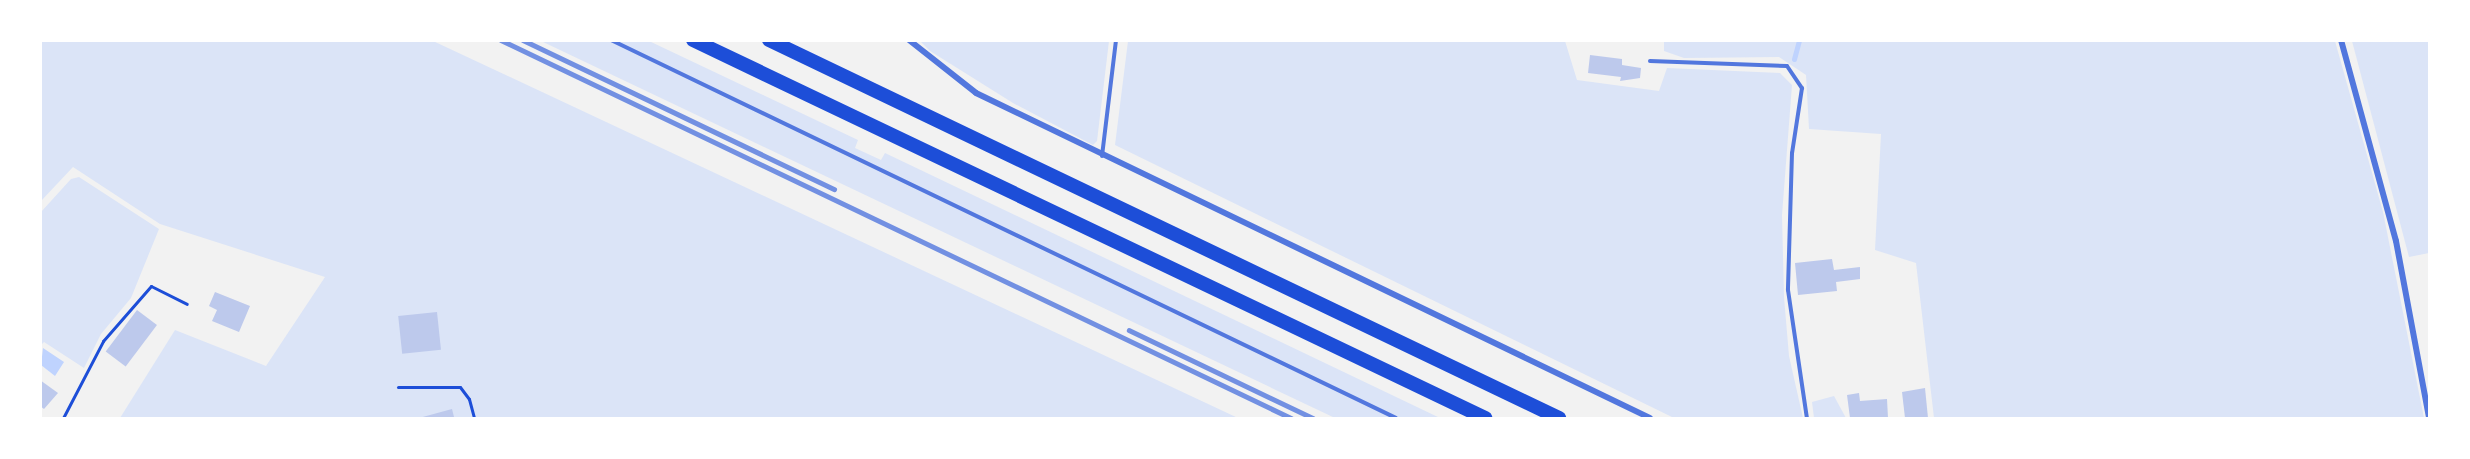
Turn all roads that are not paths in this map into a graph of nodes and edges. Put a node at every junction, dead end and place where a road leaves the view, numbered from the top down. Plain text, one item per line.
1 (611, 40) edge
2 (693, 40) edge
3 (769, 40) edge
4 (909, 40) edge
5 (1116, 40) edge
6 (2341, 40) edge
7 (1650, 61) dead end
8 (1102, 157) junction
9 (1396, 418) edge
10 (1485, 418) edge
11 (1559, 418) edge
12 (1650, 418) edge
13 (1807, 418) edge
14 (2429, 418) edge

1 - 9 lane
2 - 10 highway
3 - 11 highway
4 - 8 street
5 - 8 lane
6 - 14 street
7 - 13 lane
8 - 12 street

